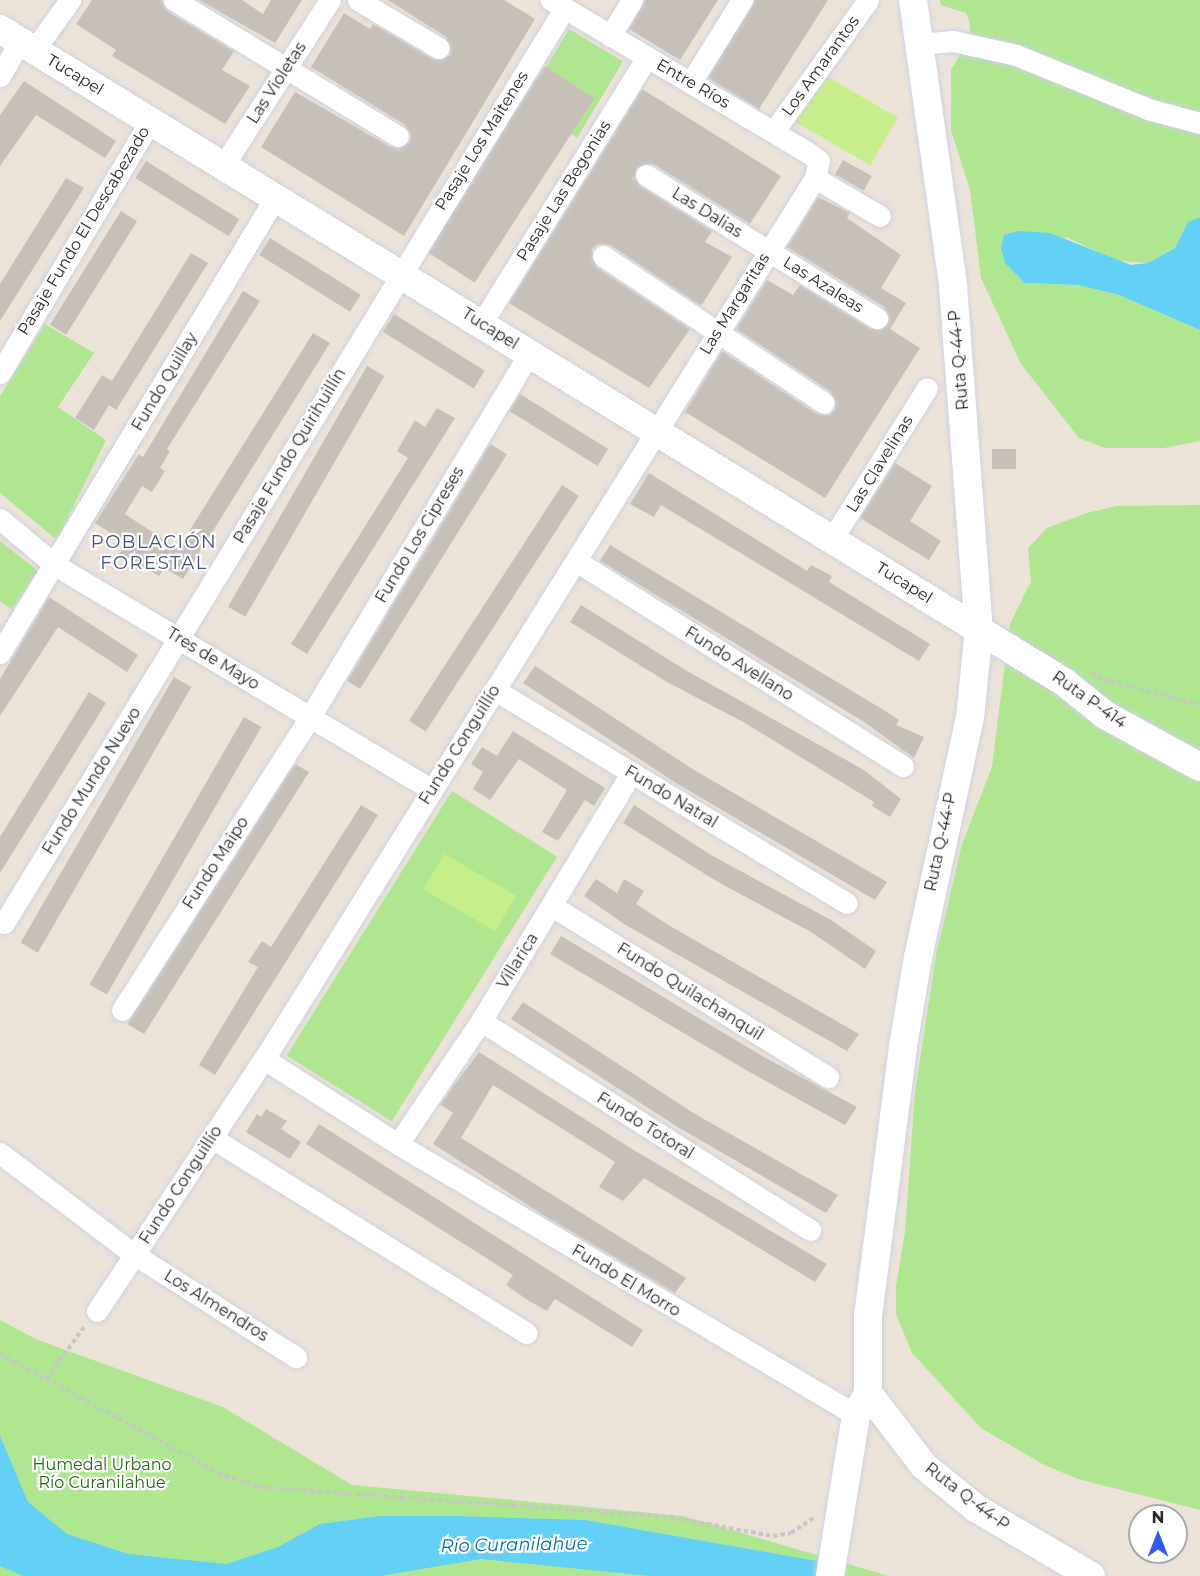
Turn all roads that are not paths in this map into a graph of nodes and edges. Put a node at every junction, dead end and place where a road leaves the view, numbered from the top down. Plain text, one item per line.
1 (70, 0) edge
2 (174, 0) edge
3 (330, 0) edge
4 (358, 0) edge
5 (632, 0) edge
6 (742, 0) edge
7 (868, 0) edge
8 (912, 0) edge
9 (557, 4) edge
10 (610, 36) junction
11 (18, 40) edge
12 (919, 44) junction
13 (439, 48) dead end
14 (647, 57) junction
15 (287, 69) junction
16 (0, 76) edge
17 (691, 82) junction
18 (150, 121) junction
19 (1200, 123) edge
20 (774, 131) junction
21 (398, 136) dead end
22 (223, 166) junction
23 (646, 175) dead end
24 (815, 178) junction
25 (275, 198) junction
26 (880, 216) dead end
27 (769, 251) junction
28 (603, 256) dead end
29 (399, 273) junction
30 (877, 318) dead end
31 (482, 324) junction
32 (718, 330) junction
33 (530, 354) junction
34 (0, 373) edge
35 (927, 388) dead end
36 (824, 403) dead end
37 (655, 430) junction
38 (0, 519) edge
39 (832, 539) junction
40 (576, 561) junction
41 (55, 566) junction
42 (979, 629) junction
43 (180, 639) junction
44 (0, 653) edge
45 (495, 690) junction
46 (310, 717) junction
47 (903, 766) dead end
48 (1200, 767) edge
49 (631, 773) junction
50 (432, 790) junction
51 (847, 903) dead end
52 (552, 906) junction
53 (4, 923) dead end
54 (122, 1010) dead end
55 (481, 1021) junction
56 (264, 1059) junction
57 (828, 1077) dead end
58 (212, 1138) junction
59 (398, 1144) junction
60 (0, 1153) edge
61 (810, 1230) dead end
62 (135, 1255) junction
63 (96, 1311) road end
64 (526, 1333) dead end
65 (296, 1357) dead end
66 (862, 1404) junction
67 (830, 1573) edge
68 (1091, 1576) edge

1 - 11 street
2 - 15 street
3 - 15 street, Las Violetas
4 - 13 street
5 - 10 street
6 - 17 street
7 - 20 street, Los Amarantos
8 - 12 street, Ruta Q-44-P
9 - 10 street, Entre Ríos
9 - 29 street, Pasaje Los Maitenes
10 - 14 street, Entre Ríos
11 - 16 street
11 - 18 street, Tucapel
12 - 19 street
12 - 42 street, Ruta Q-44-P
14 - 17 street, Entre Ríos
14 - 31 street, Pasaje Las Begonias
15 - 21 street
15 - 22 street, Las Violetas
17 - 20 street, Entre Ríos
18 - 22 street, Tucapel
18 - 34 street, Pasaje Fundo El Descabezado
20 - 24 street, Entre Ríos
22 - 25 street, Tucapel
23 - 27 street, Las Dalias
24 - 26 street
24 - 27 street, Las Margaritas
25 - 29 street, Tucapel
25 - 41 street, Fundo Quillay
27 - 30 street, Las Azaleas
27 - 32 street, Las Margaritas
28 - 32 street
29 - 31 street, Tucapel
29 - 43 street, Pasaje Fundo Quirihuillín
31 - 33 street, Tucapel
32 - 36 street
32 - 37 street, Las Margaritas
33 - 37 street, Tucapel
33 - 46 street, Fundo Los Cipreses
35 - 39 street, Las Clavelinas
37 - 39 street, Tucapel
37 - 40 street, Fundo Conguillío
38 - 41 street, Tres de Mayo
39 - 42 street, Tucapel
40 - 45 street, Fundo Conguillío
40 - 47 street, Fundo Avellano
41 - 43 street, Tres de Mayo
41 - 44 street, Fundo Quillay
42 - 48 street, Ruta P-414
42 - 66 street, Ruta Q-44-P
43 - 46 street, Tres de Mayo
43 - 53 street, Fundo Mundo Nuevo
45 - 49 street, Fundo Natral
45 - 50 street, Fundo Conguillío
46 - 50 street, Tres de Mayo
46 - 54 street, Fundo Maipo
49 - 51 street, Fundo Natral
49 - 52 street, Villarica
50 - 56 street, Fundo Conguillío
52 - 55 street, Villarica
52 - 57 street, Fundo Quilachanquil
55 - 59 street, Villarica
55 - 61 street, Fundo Totoral
56 - 58 street, Fundo Conguillío
56 - 59 street
58 - 62 street, Fundo Conguillío
58 - 64 street
59 - 66 street, Fundo El Morro
60 - 62 street, Los Almendros
62 - 63 street, Fundo Conguillío
62 - 65 street, Los Almendros
66 - 67 street
66 - 68 street, Ruta Q-44-P

